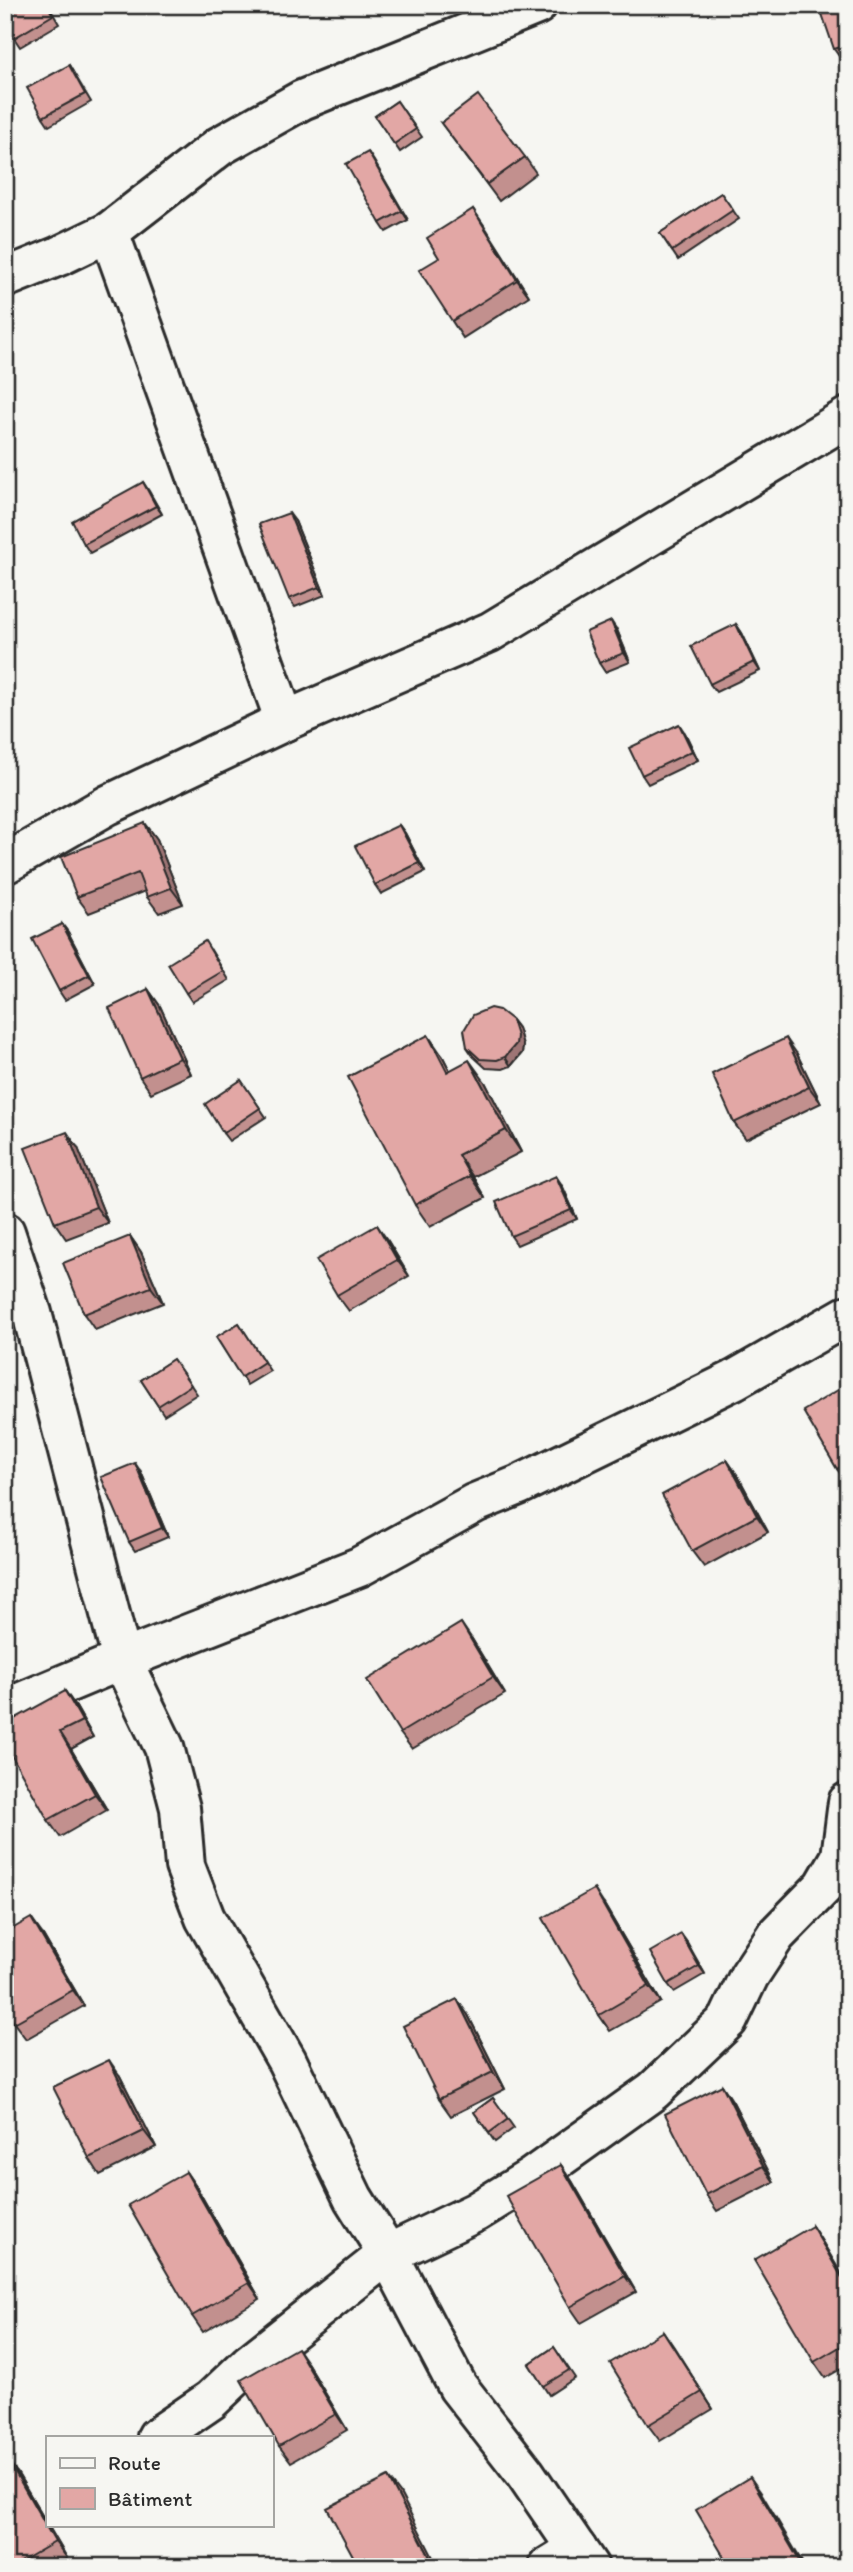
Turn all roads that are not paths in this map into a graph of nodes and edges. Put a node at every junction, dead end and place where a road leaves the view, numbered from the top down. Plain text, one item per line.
1 (537, 5) edge
2 (490, 14) edge
3 (109, 232) junction
4 (5, 278) edge
5 (848, 417) edge
6 (285, 721) junction
7 (5, 864) edge
8 (5, 1232) edge
9 (848, 1315) edge
10 (121, 1660) junction
11 (5, 1709) edge
12 (848, 1802) edge
13 (388, 2254) junction
14 (158, 2436) edge
15 (571, 2561) edge

1 - 2 street
2 - 3 street
3 - 4 street
3 - 6 street
5 - 6 street
6 - 7 street
8 - 10 street
9 - 10 street
10 - 11 street
10 - 13 street
12 - 13 street
13 - 14 street
13 - 15 street

